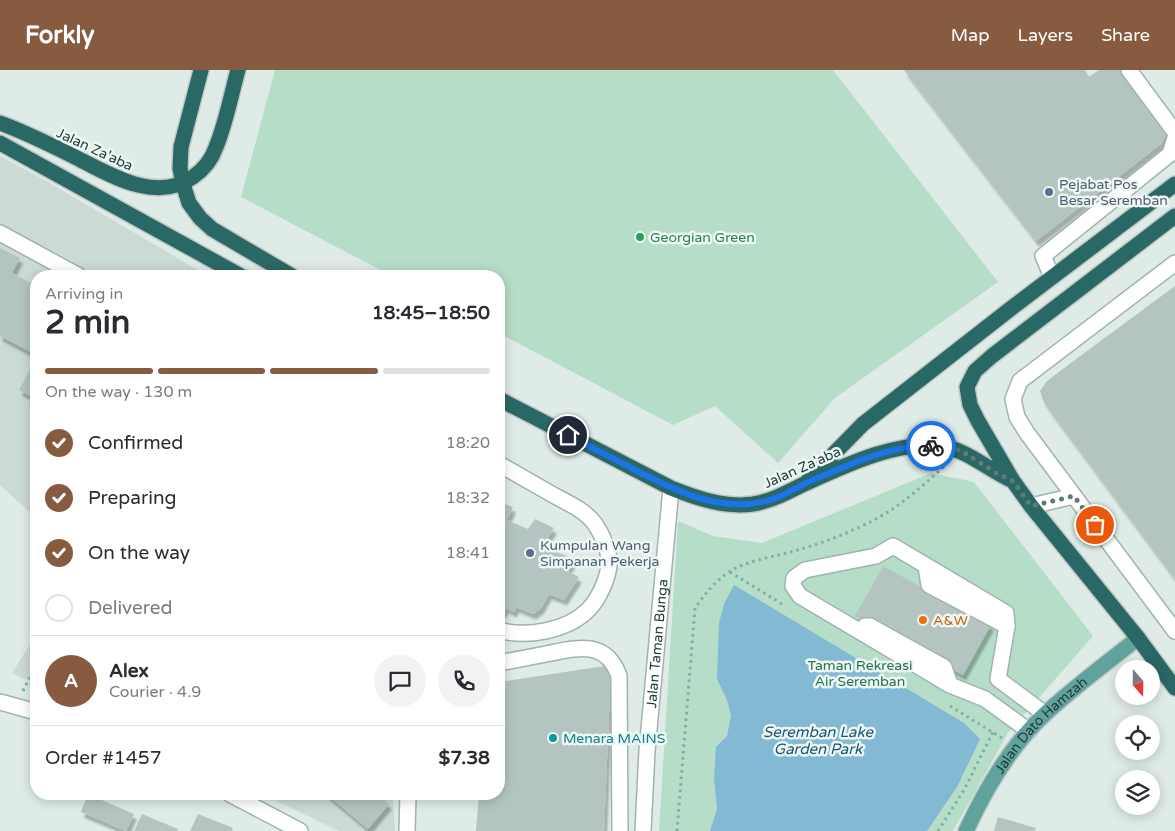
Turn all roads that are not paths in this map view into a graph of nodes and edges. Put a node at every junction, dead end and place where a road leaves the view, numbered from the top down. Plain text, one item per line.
1 (202, 70) edge
2 (238, 70) edge
3 (1129, 70) edge
4 (0, 123) edge
5 (1175, 132) edge
6 (1175, 138) edge
7 (0, 143) edge
8 (183, 184) junction
9 (1175, 184) edge
10 (1175, 216) edge
11 (0, 233) edge
12 (1175, 263) edge
13 (68, 270) edge
14 (230, 270) edge
15 (282, 270) edge
16 (1052, 277) junction
17 (505, 402) edge
18 (505, 467) edge
19 (1013, 481) junction
20 (802, 485) junction
21 (671, 488) junction
22 (1074, 496) junction
23 (1031, 506) junction
24 (1175, 631) edge
25 (505, 632) edge
26 (1138, 638) junction
27 (505, 661) edge
28 (998, 679) junction
29 (1175, 688) edge
30 (985, 699) junction
31 (7, 704) edge
32 (30, 710) edge
33 (1045, 714) junction
34 (1028, 731) junction
35 (241, 800) edge
36 (408, 800) edge
37 (300, 831) edge
38 (407, 831) edge
39 (620, 831) edge
40 (643, 831) edge
41 (966, 831) edge

1 - 8 highway
2 - 8 highway
3 - 5 street
4 - 8 highway, Jalan Za'aba
6 - 16 street
7 - 14 highway
8 - 15 highway
9 - 16 highway
10 - 19 highway
11 - 13 street
12 - 22 street
16 - 20 highway
17 - 21 highway, Jalan Za'aba
18 - 25 street
19 - 20 highway, Jalan Za'aba
19 - 23 highway
20 - 21 highway, Jalan Za'aba
21 - 40 street, Jalan Taman Bunga
22 - 23 street
22 - 24 street
23 - 26 highway
26 - 29 highway
26 - 33 main road, Jalan Dato Hamzah
27 - 39 street
28 - 30 street
28 - 30 street
28 - 33 street
30 - 34 street
31 - 32 street
33 - 34 main road, Jalan Dato Hamzah
34 - 41 main road, Jalan Dato Hamzah
35 - 37 street
36 - 38 street

